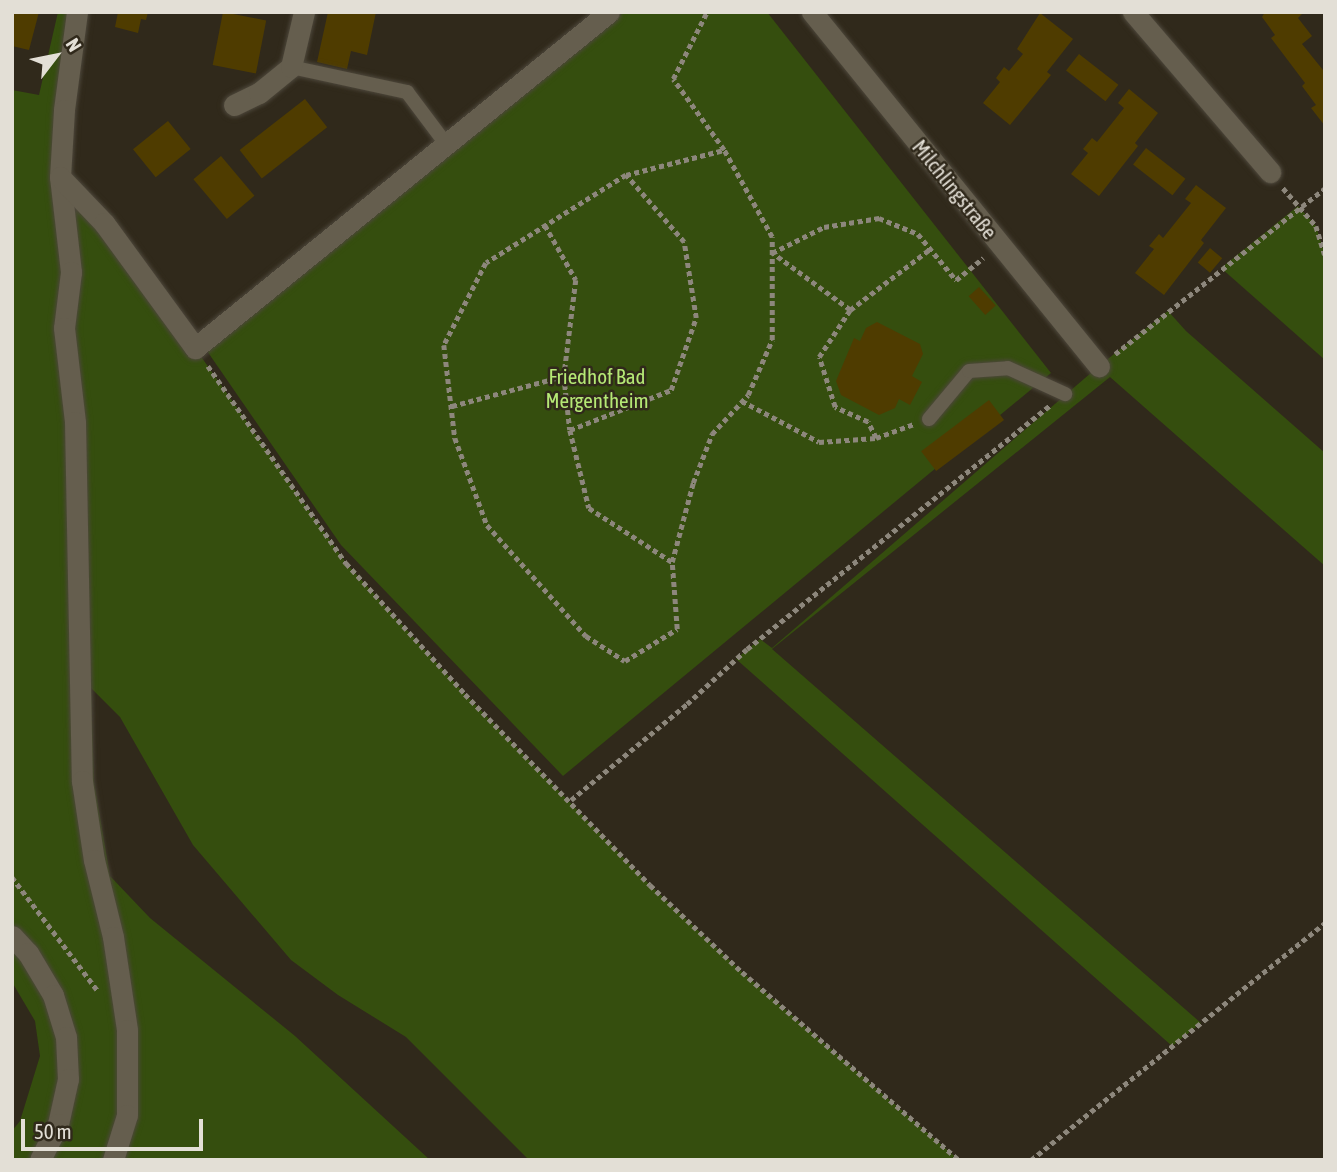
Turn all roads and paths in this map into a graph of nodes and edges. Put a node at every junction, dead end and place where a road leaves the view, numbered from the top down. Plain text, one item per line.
1 (77, 12) edge
2 (304, 12) edge
3 (609, 12) edge
4 (707, 12) edge
5 (811, 12) edge
6 (1133, 12) edge
7 (291, 67) junction
8 (234, 106) dead end
9 (446, 144) junction
10 (724, 150) junction
11 (1270, 172) dead end
12 (626, 175) junction
13 (60, 177) junction
14 (1325, 188) edge
15 (1298, 206) junction
16 (545, 226) junction
17 (1000, 244) junction
18 (930, 249) junction
19 (772, 253) junction
20 (1325, 255) edge
21 (850, 310) junction
22 (195, 348) junction
23 (1099, 366) joint
24 (564, 376) junction
25 (1065, 394) joint
26 (742, 401) junction
27 (452, 406) junction
28 (929, 419) joint
29 (570, 430) junction
30 (876, 438) junction
31 (672, 562) junction
32 (570, 800) junction
33 (12, 877) edge
34 (1325, 923) edge
35 (12, 936) edge
36 (105, 999) dead end
37 (49, 1155) edge
38 (26, 1160) edge
39 (113, 1160) edge
40 (959, 1160) edge
41 (1031, 1160) edge

1 - 13 street
2 - 7 street
3 - 9 street
4 - 10 path
5 - 17 street, Milchlingstraße
6 - 11 street
7 - 8 street
7 - 9 lane
9 - 22 street
10 - 12 path
10 - 19 path
12 - 16 path
12 - 29 path
13 - 22 street
13 - 39 street
14 - 15 path
15 - 20 path
15 - 23 path
16 - 24 path
16 - 27 path
17 - 18 path
17 - 23 street, Milchlingstraße
18 - 19 path
18 - 21 path
19 - 21 path
19 - 26 path
21 - 30 path
22 - 32 path
24 - 27 path
24 - 29 path
25 - 28 lane
25 - 32 path
26 - 30 path
26 - 31 path
27 - 31 path
28 - 30 path
29 - 31 path
32 - 40 path
33 - 36 path
34 - 41 path
35 - 37 street
37 - 38 street

